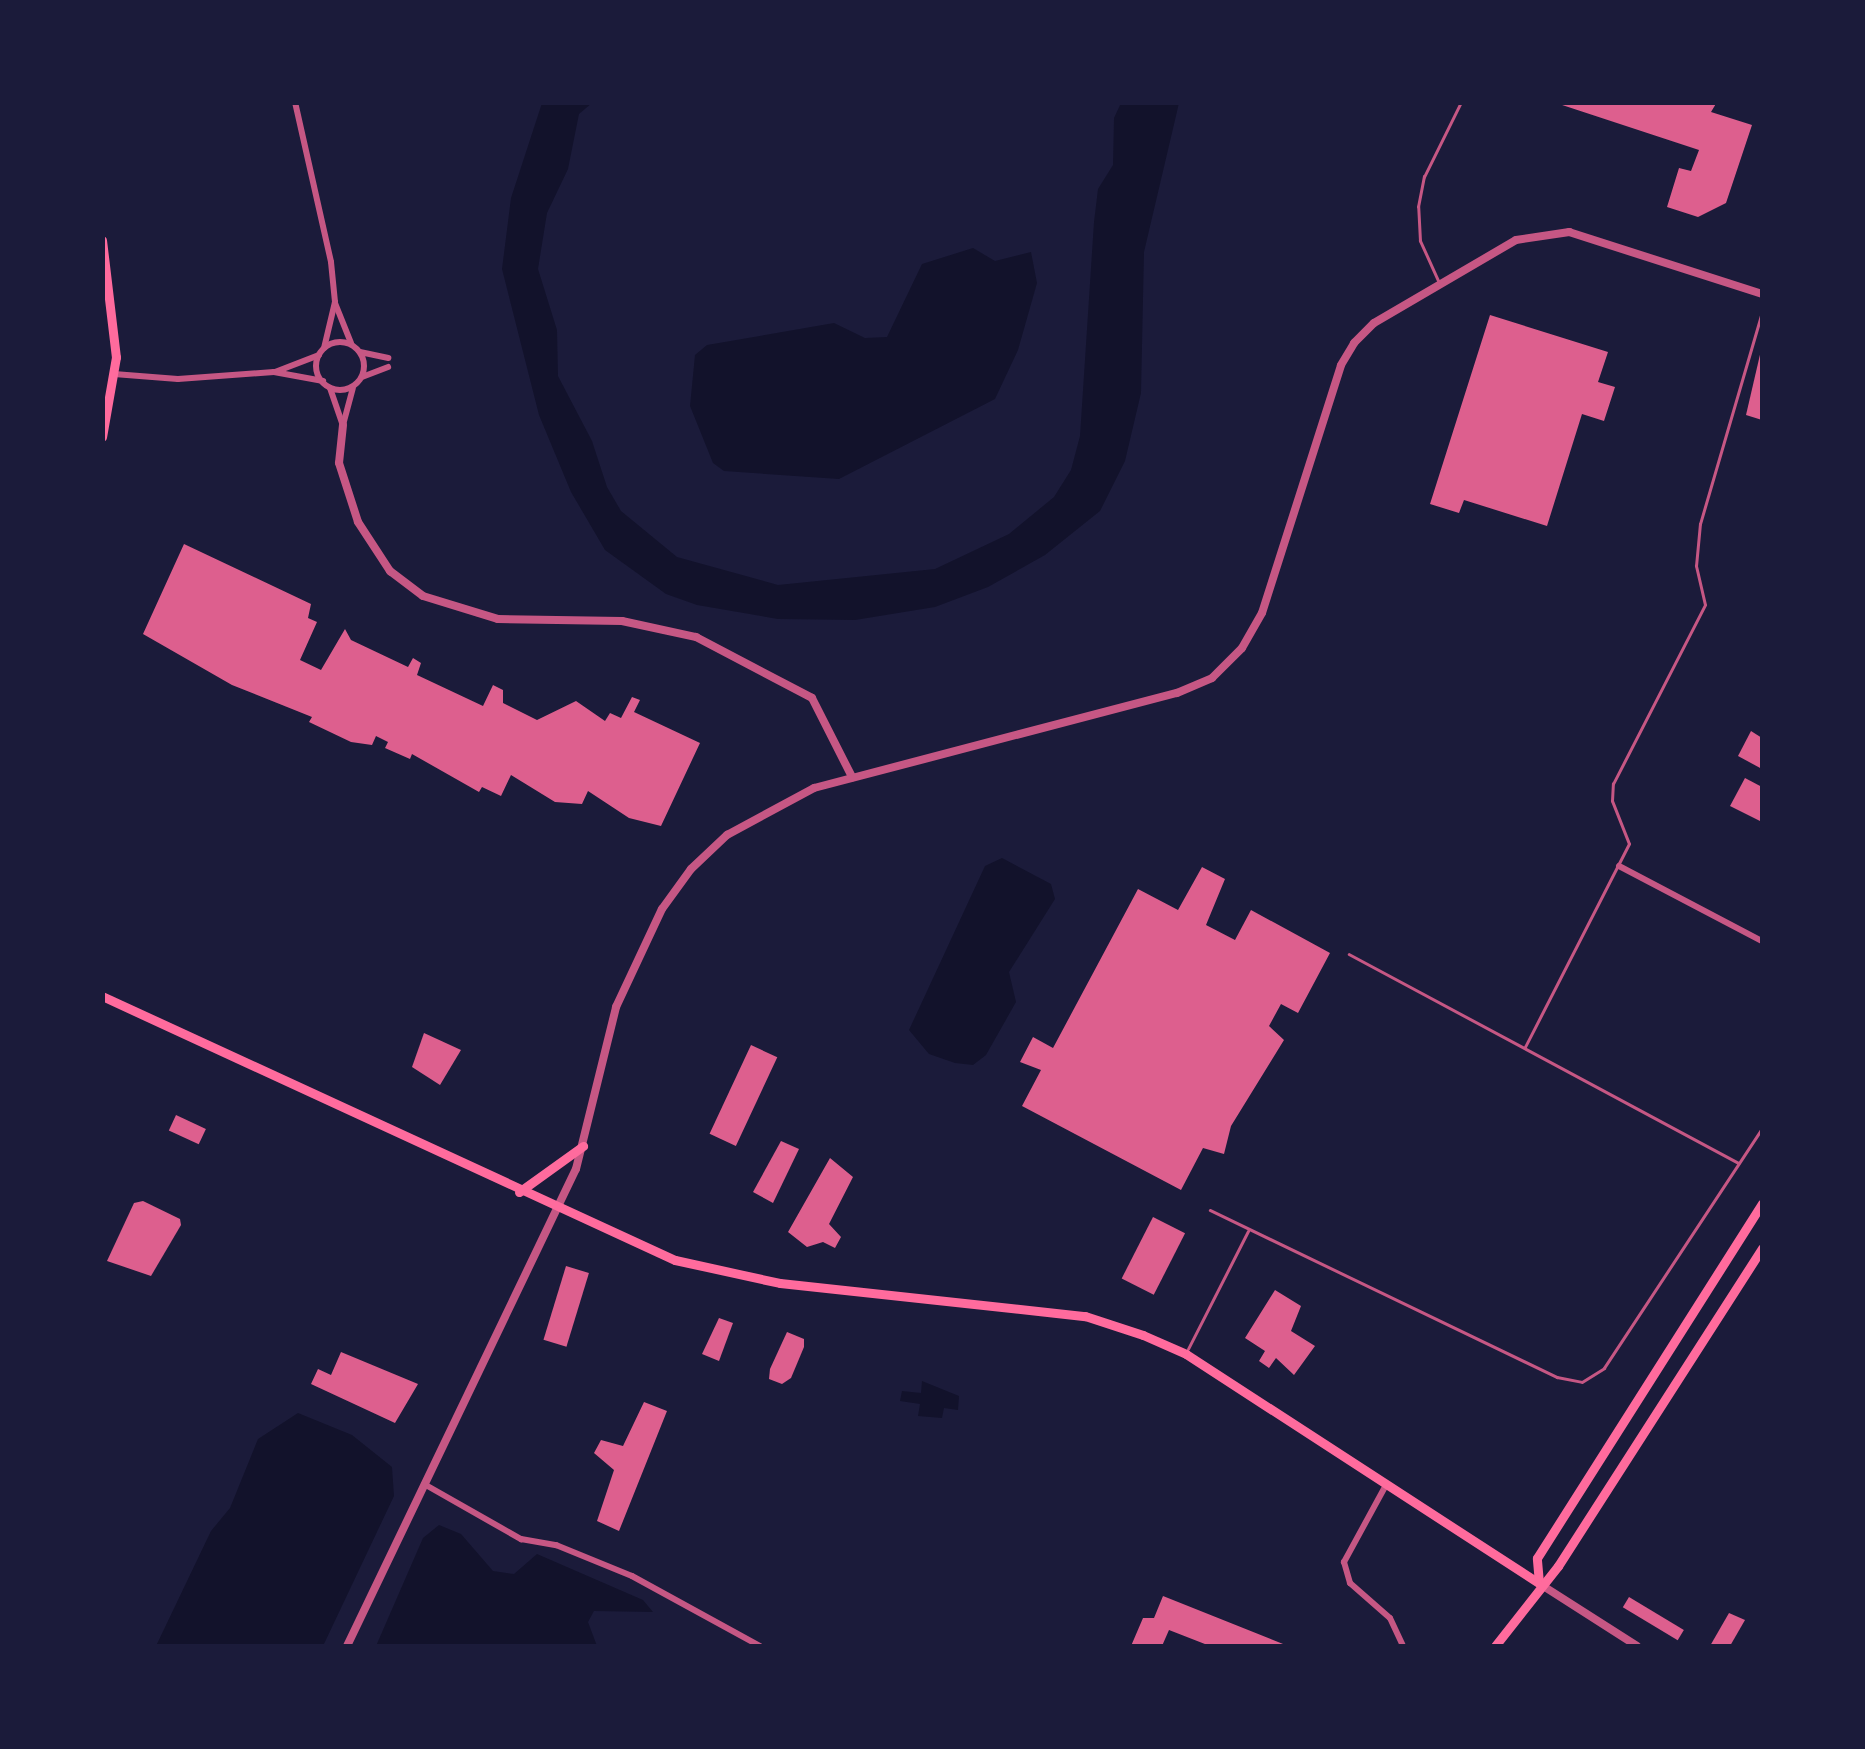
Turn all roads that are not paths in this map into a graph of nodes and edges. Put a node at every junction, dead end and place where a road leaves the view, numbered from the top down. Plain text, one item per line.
1 (295, 102) edge
2 (1461, 102) edge
3 (102, 240) edge
4 (1440, 284) junction
5 (1762, 294) edge
6 (335, 302) junction
7 (1762, 312) edge
8 (353, 346) junction
9 (322, 351) junction
10 (360, 352) junction
11 (274, 372) junction
12 (114, 374) junction
13 (358, 381) junction
14 (326, 384) junction
15 (343, 425) junction
16 (102, 437) edge
17 (852, 777) junction
18 (1619, 866) junction
19 (1762, 941) edge
20 (1349, 954) dead end
21 (102, 996) edge
22 (1525, 1047) junction
23 (1762, 1128) edge
24 (583, 1146) junction
25 (1740, 1164) junction
26 (519, 1192) junction
27 (1762, 1203) edge
28 (556, 1210) junction
29 (1210, 1210) dead end
30 (1248, 1230) junction
31 (1762, 1248) edge
32 (1186, 1354) junction
33 (423, 1484) junction
34 (1386, 1485) junction
35 (1539, 1584) junction
36 (347, 1646) edge
37 (760, 1646) edge
38 (1403, 1646) edge
39 (1495, 1646) edge
40 (1637, 1646) edge

1 - 6 street
2 - 4 lane
3 - 12 main road
4 - 5 street
4 - 17 street
6 - 8 street
6 - 9 street
7 - 18 lane
8 - 9 street
8 - 10 street
9 - 11 street
9 - 14 street
10 - 13 street
10 - 13 street
11 - 12 street
11 - 14 street
12 - 16 main road
13 - 14 street
13 - 15 street
14 - 15 street
15 - 17 street
17 - 24 street
18 - 19 street
18 - 22 lane
20 - 22 lane
21 - 26 main road
22 - 25 lane
23 - 25 lane
24 - 26 main road
24 - 28 street
25 - 30 lane
26 - 28 main road
27 - 35 main road
28 - 32 main road
28 - 33 street
29 - 30 lane
30 - 32 lane
31 - 35 main road
32 - 34 main road
33 - 36 street
33 - 37 street
34 - 35 main road
34 - 38 street
35 - 39 main road
35 - 40 street

